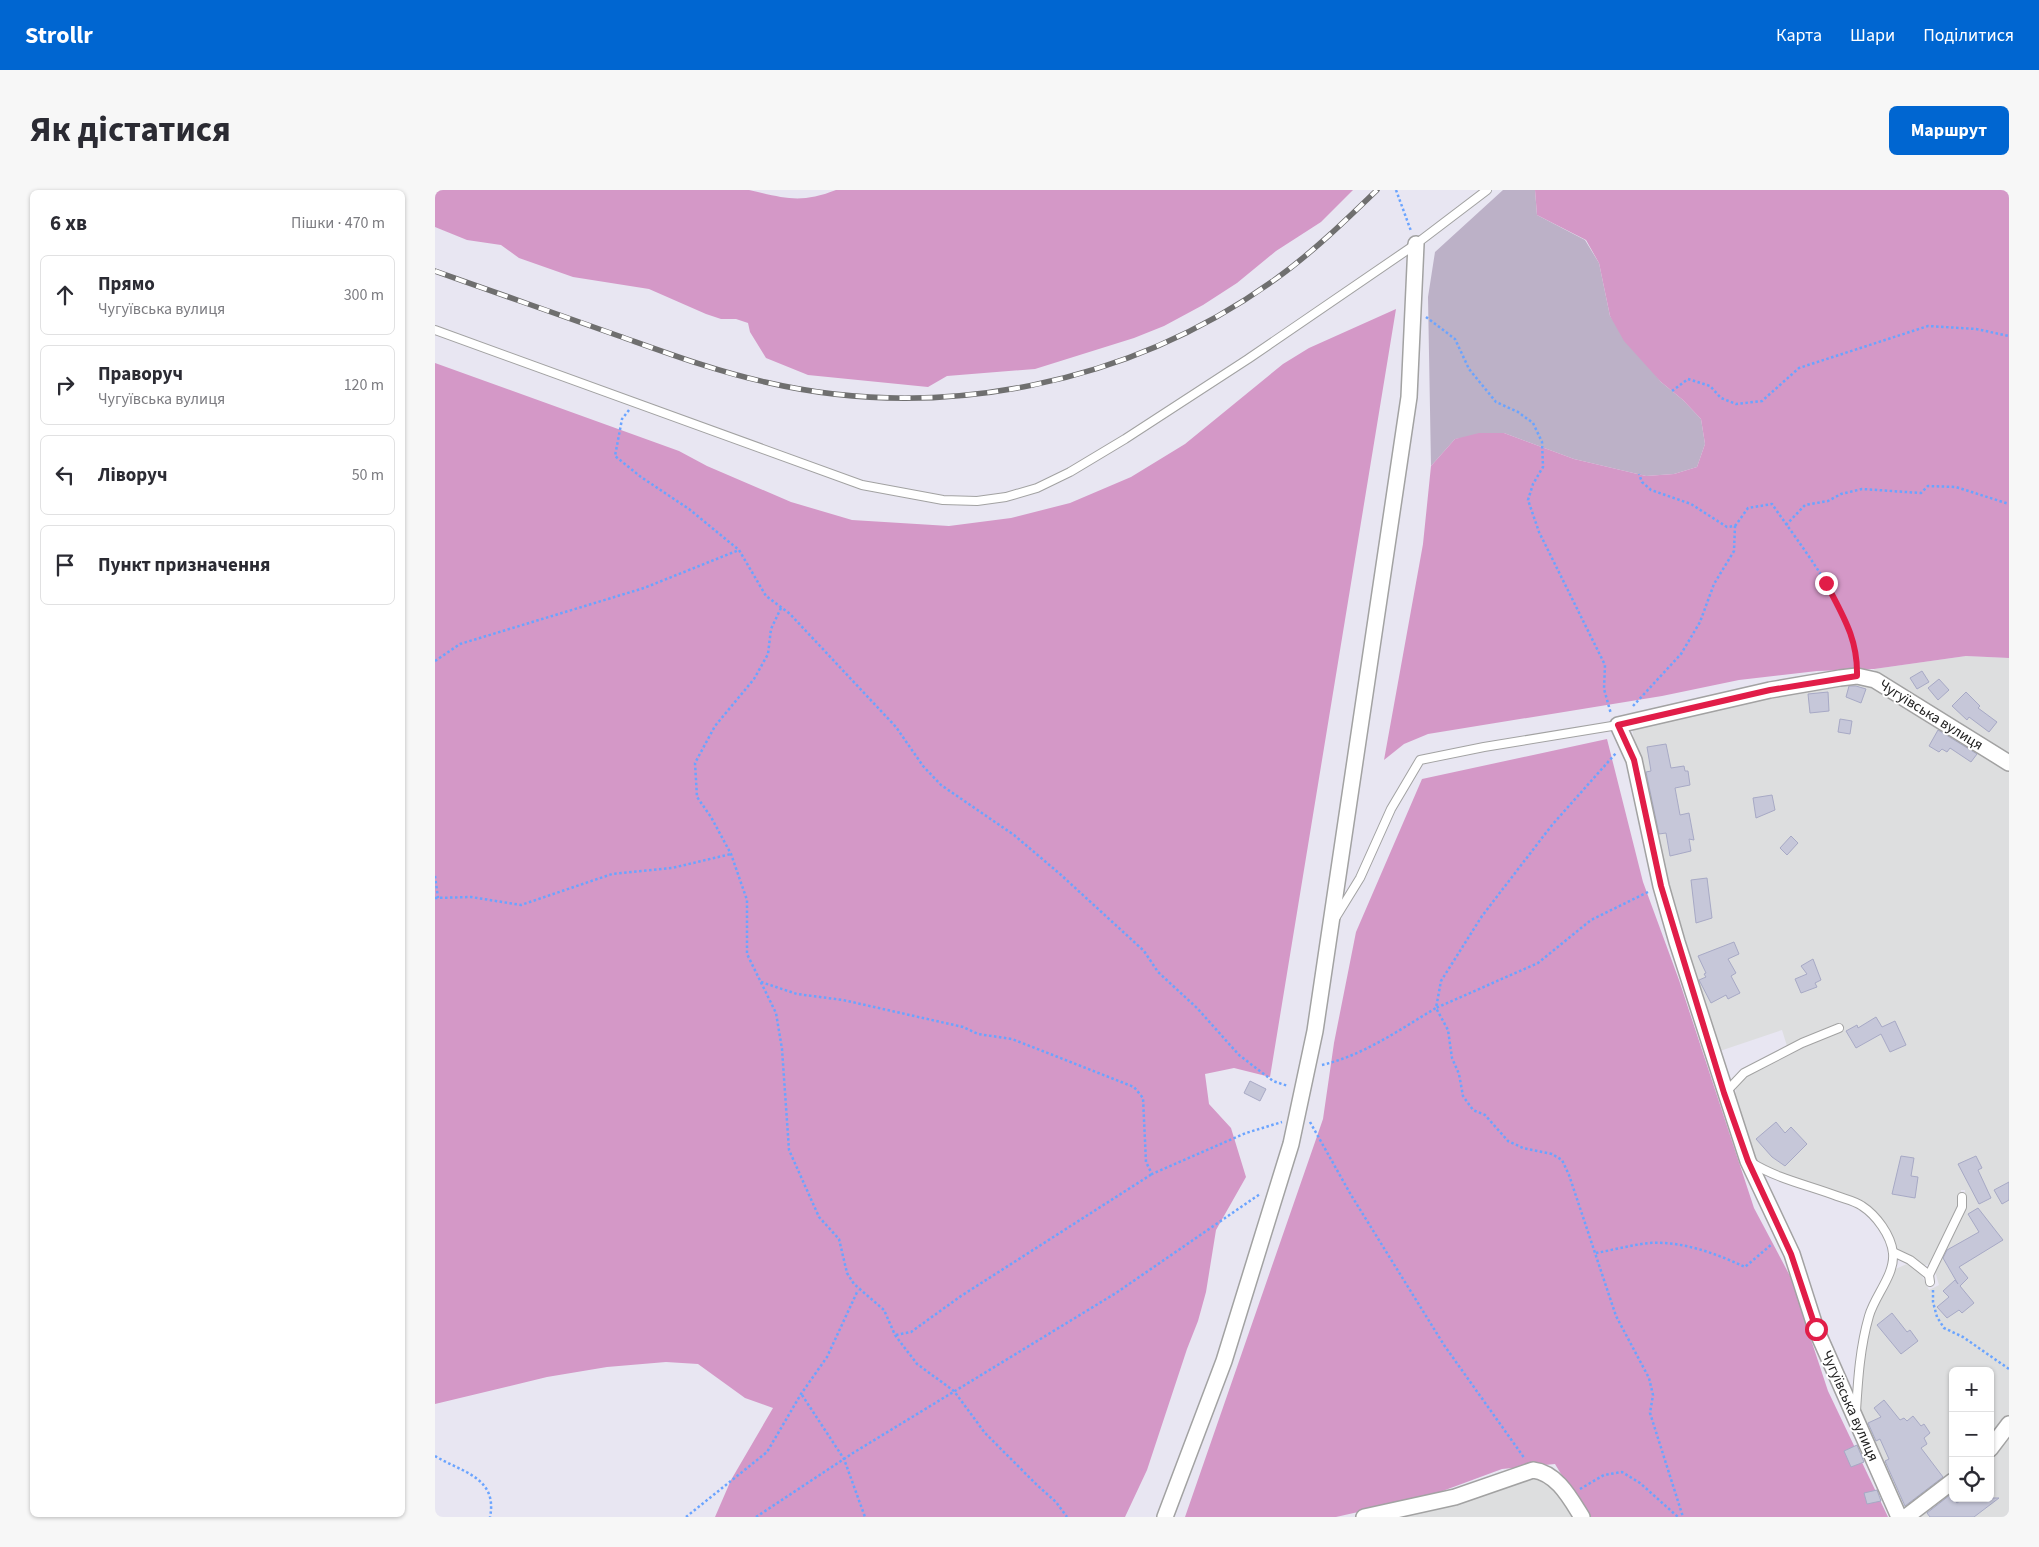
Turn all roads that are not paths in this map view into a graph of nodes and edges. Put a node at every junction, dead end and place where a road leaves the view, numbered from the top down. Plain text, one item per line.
1 (1487, 190) edge
2 (1416, 244) junction
3 (435, 330) edge
4 (1613, 725) junction
5 (2009, 763) edge
6 (1332, 923) junction
7 (1839, 1028) dead end
8 (1724, 1093) junction
9 (1748, 1161) junction
10 (1963, 1197) dead end
11 (1893, 1252) junction
12 (1855, 1420) junction
13 (2009, 1424) edge
14 (1994, 1444) edge
15 (1949, 1484) edge
16 (1165, 1517) edge
17 (1364, 1517) edge
18 (1582, 1517) edge
19 (1899, 1517) edge
20 (1906, 1517) edge

1 - 2 lane
2 - 3 lane
2 - 6 street
4 - 5 street, Чугуївська вулиця
4 - 6 lane
4 - 8 street, Чугуївська вулиця
6 - 16 street
7 - 8 lane
8 - 9 street, Чугуївська вулиця
9 - 11 lane
9 - 12 street, Чугуївська вулиця
10 - 11 lane
11 - 12 lane
12 - 19 street, Чугуївська вулиця
13 - 14 street
15 - 20 street
17 - 18 street

